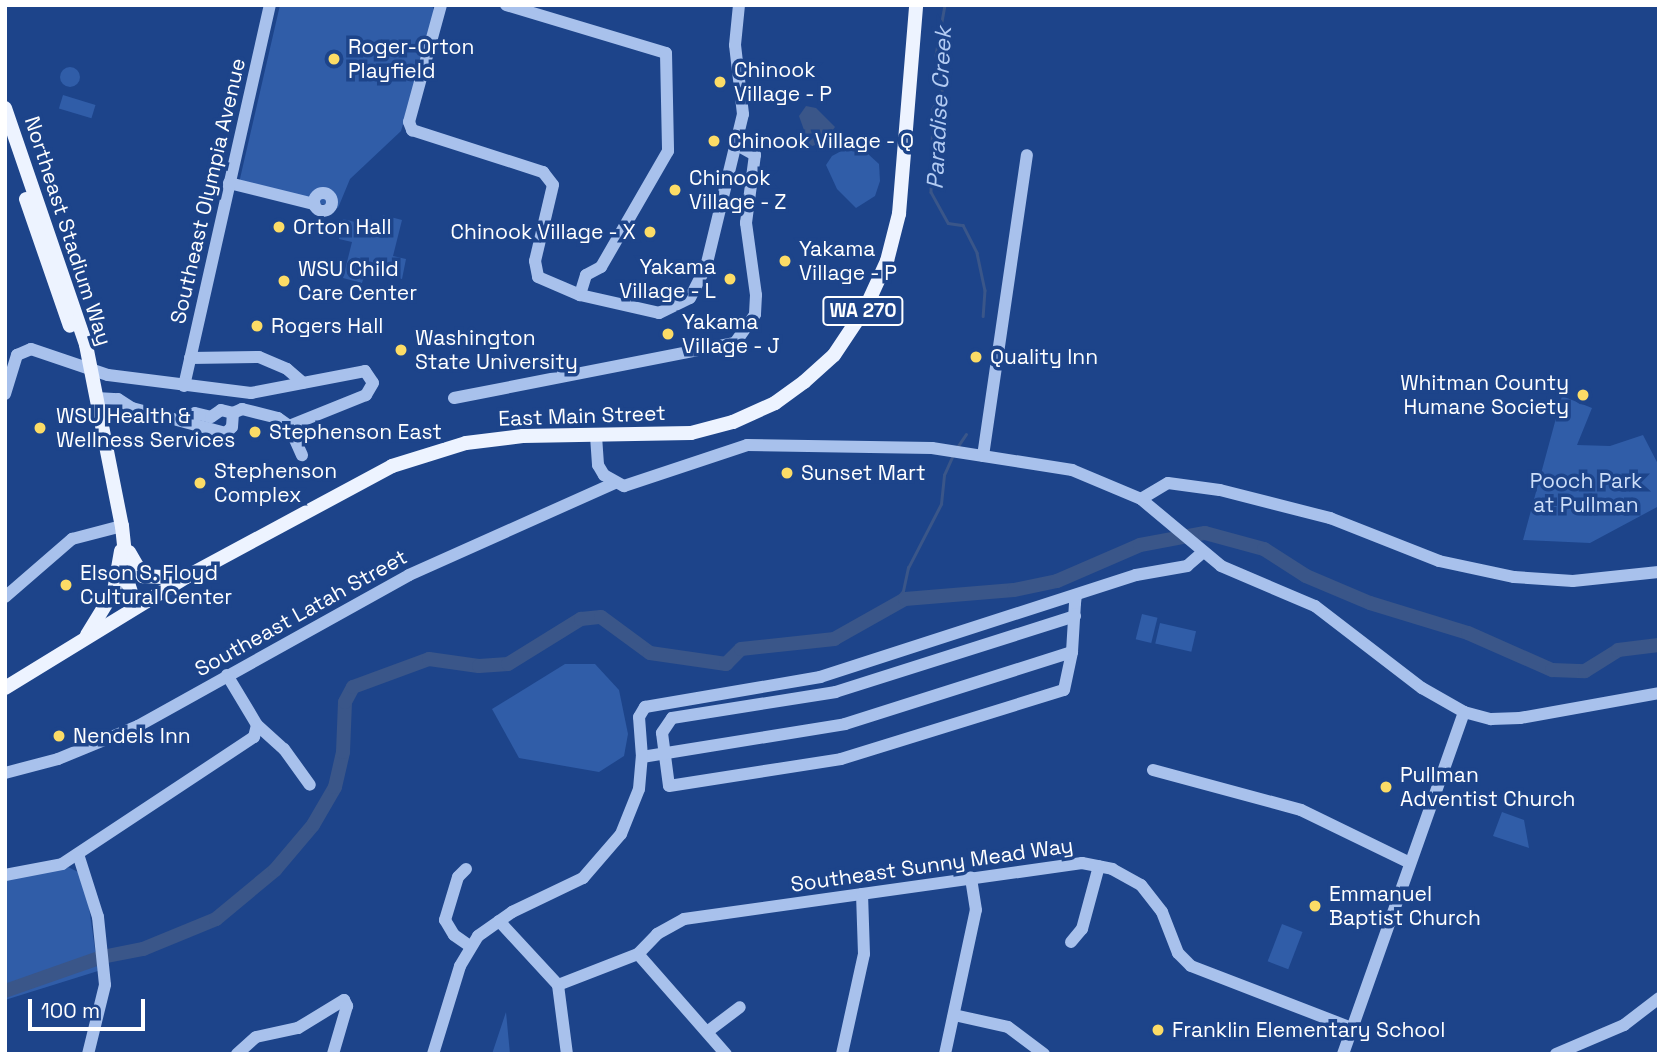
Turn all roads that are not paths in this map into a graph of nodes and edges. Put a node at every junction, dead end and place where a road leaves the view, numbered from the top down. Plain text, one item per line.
1 (270, 5) edge
2 (441, 5) edge
3 (506, 5) edge
4 (739, 5) edge
5 (916, 5) edge
6 (5, 108) edge
7 (5, 135) edge
8 (737, 145) junction
9 (1027, 155) dead end
10 (229, 183) junction
11 (314, 204) dead end
12 (580, 295) junction
13 (190, 358) junction
14 (89, 367) junction
15 (291, 372) junction
16 (303, 383) junction
17 (184, 386) junction
18 (287, 387) junction
19 (5, 394) edge
20 (96, 398) junction
21 (454, 398) dead end
22 (233, 413) junction
23 (193, 422) junction
24 (289, 426) junction
25 (596, 436) junction
26 (302, 455) dead end
27 (983, 456) junction
28 (615, 483) junction
29 (1141, 499) junction
30 (122, 533) junction
31 (1199, 550) junction
32 (1657, 570) edge
33 (186, 577) junction
34 (1076, 595) junction
35 (5, 597) edge
36 (136, 607) junction
37 (1074, 616) junction
38 (82, 641) junction
39 (1072, 652) junction
40 (227, 675) junction
41 (5, 688) edge
42 (1659, 693) edge
43 (1464, 712) junction
44 (257, 725) junction
45 (663, 755) junction
46 (642, 757) junction
47 (1153, 770) dead end
48 (5, 772) edge
49 (310, 785) dead end
50 (78, 855) junction
51 (1410, 863) junction
52 (1099, 866) junction
53 (466, 869) dead end
54 (5, 875) edge
55 (971, 877) junction
56 (862, 894) junction
57 (499, 921) junction
58 (1071, 942) dead end
59 (470, 946) junction
60 (638, 954) junction
61 (558, 985) junction
62 (1659, 998) edge
63 (740, 1007) dead end
64 (954, 1015) junction
65 (1352, 1028) junction
66 (707, 1032) junction
67 (1564, 1052) edge
68 (88, 1054) edge
69 (237, 1054) edge
70 (333, 1054) edge
71 (433, 1054) edge
72 (568, 1054) edge
73 (726, 1054) edge
74 (842, 1054) edge
75 (945, 1054) edge
76 (1044, 1054) edge
77 (1343, 1054) edge

1 - 10 street, Southeast Olympia Avenue
2 - 12 street
3 - 12 street
4 - 8 street
5 - 25 main road, East Main Street / WA 270
6 - 14 main road, Northeast Stadium Way
7 - 14 main road, Northeast Stadium Way
8 - 12 street
8 - 21 street
9 - 27 street
10 - 11 street
10 - 13 street, Southeast Olympia Avenue
13 - 15 street
13 - 17 street, Southeast Olympia Avenue
14 - 17 street
14 - 19 street
14 - 20 main road, Northeast Stadium Way
15 - 16 street
15 - 18 street
16 - 18 street
16 - 24 street
17 - 18 street
20 - 23 street
20 - 30 main road, Northeast Stadium Way
22 - 23 street
22 - 23 street
22 - 24 street
24 - 26 street
25 - 28 street
25 - 33 main road, East Main Street / WA 270
27 - 28 street
27 - 29 street
28 - 40 street, Southeast Latah Street
29 - 31 street
29 - 32 street
30 - 33 main road
30 - 35 street
30 - 36 main road, Northeast Stadium Way
30 - 38 main road
31 - 34 street
31 - 43 street
33 - 36 main road, East Main Street / WA 270
34 - 37 street
34 - 46 street
36 - 38 main road, East Main Street / WA 270
37 - 39 street
37 - 45 street
38 - 41 main road, East Main Street / WA 270
39 - 45 street
39 - 45 street
40 - 44 street
40 - 48 street, Southeast Latah Street
42 - 43 street
43 - 51 street
44 - 49 street
44 - 50 street
45 - 46 street
46 - 57 street
47 - 51 street
50 - 54 street
50 - 68 street
51 - 65 street
52 - 55 street, Southeast Sunny Mead Way
52 - 58 street
52 - 65 street, Southeast Sunny Mead Way
53 - 59 street
55 - 56 street, Southeast Sunny Mead Way
55 - 64 street
56 - 60 street, Southeast Sunny Mead Way
56 - 74 street
57 - 59 street
57 - 61 street
59 - 71 street
60 - 61 street, Southeast Sunny Mead Way
60 - 66 street
61 - 72 street
62 - 67 street
63 - 66 street
64 - 75 street
64 - 76 street
65 - 77 street
66 - 73 street
69 - 70 street

